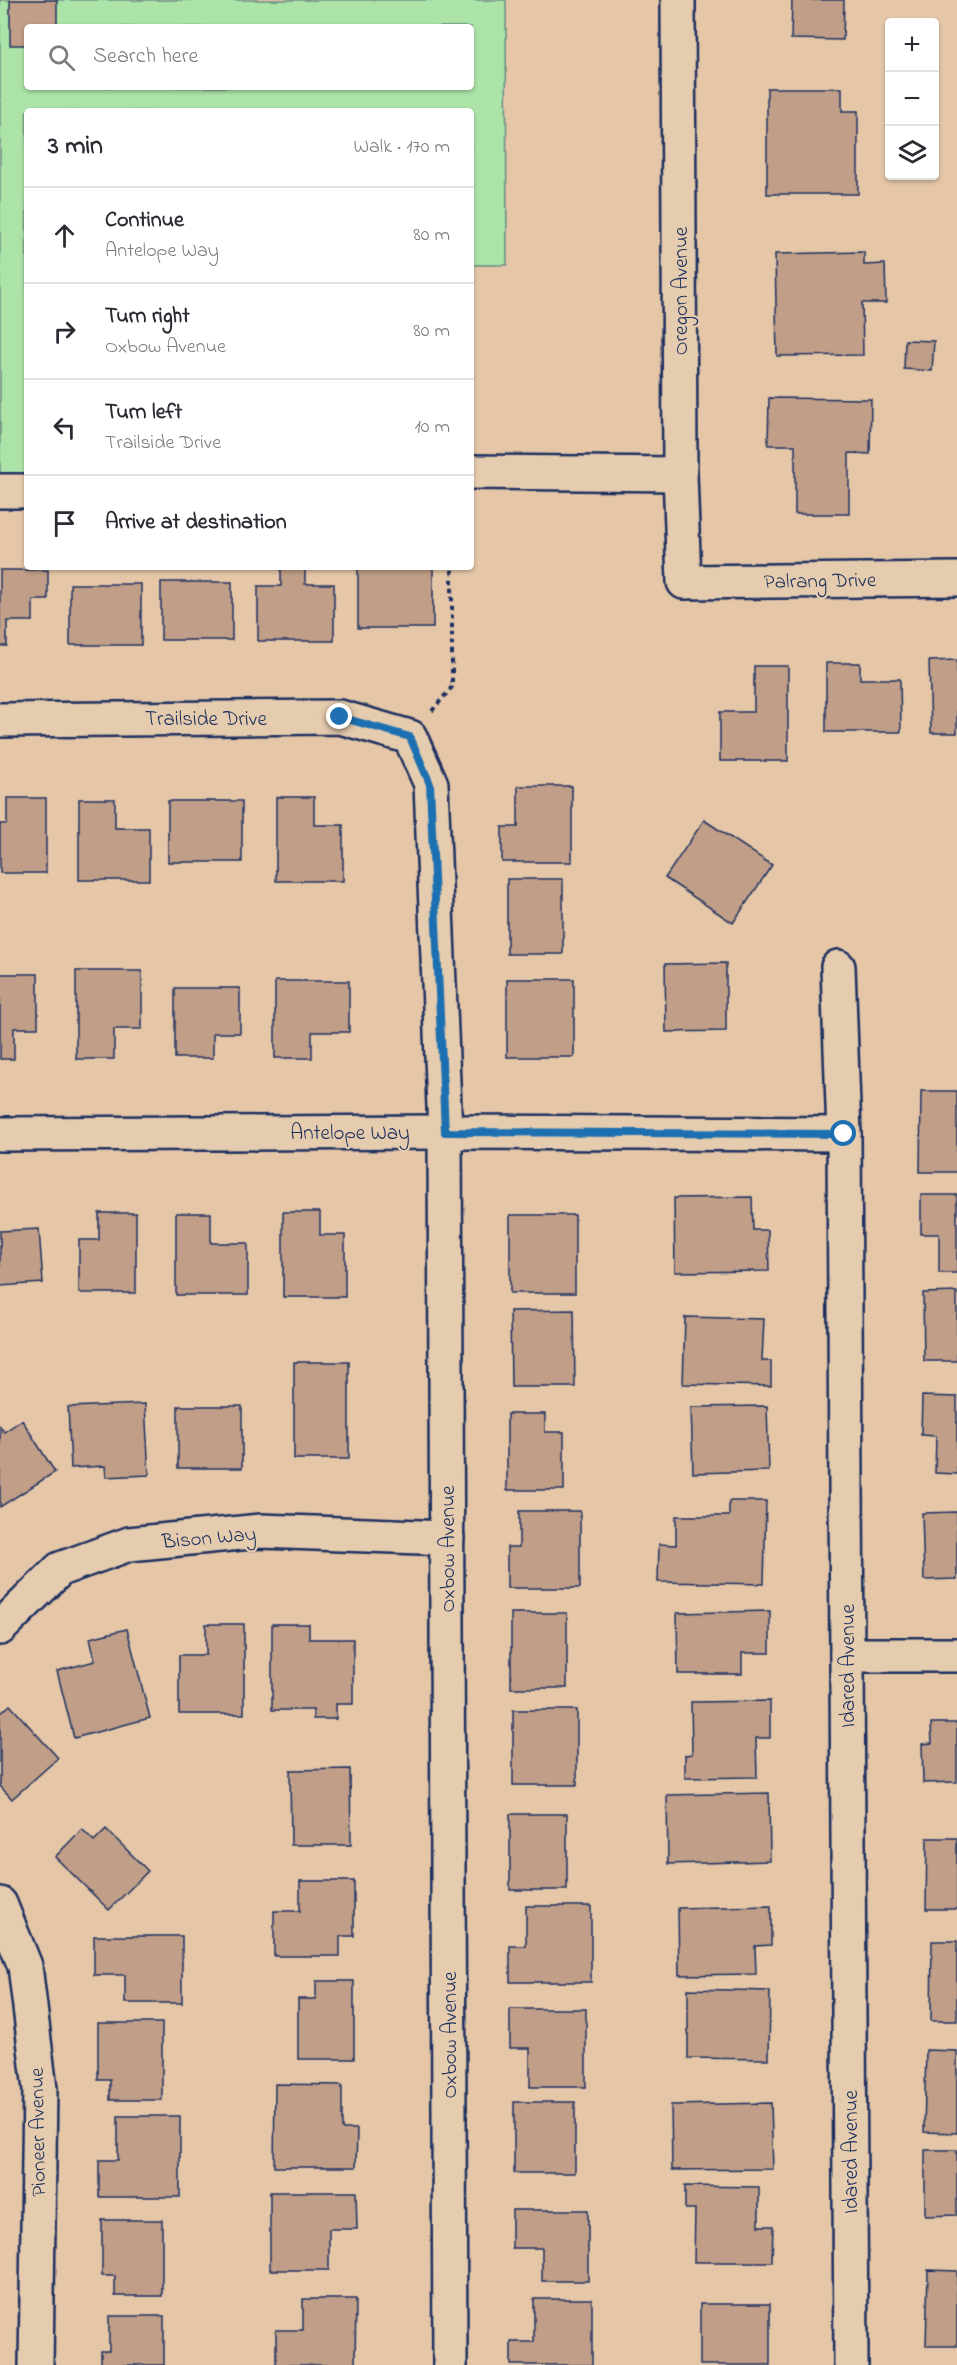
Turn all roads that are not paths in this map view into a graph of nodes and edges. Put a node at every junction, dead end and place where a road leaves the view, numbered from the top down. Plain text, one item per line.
1 (678, 0) edge
2 (474, 472) edge
3 (680, 474) junction
4 (0, 491) edge
5 (24, 491) edge
6 (957, 579) edge
7 (684, 582) joint
8 (0, 720) edge
9 (410, 737) joint
10 (838, 967) dead end
11 (445, 1132) junction
12 (0, 1134) edge
13 (844, 1134) junction
14 (447, 1539) junction
15 (0, 1628) edge
16 (847, 1655) junction
17 (957, 1655) edge
18 (0, 1904) edge
19 (36, 2365) edge
20 (450, 2365) edge
21 (851, 2365) edge

1 - 3 street, Oregon Avenue
2 - 3 street
3 - 7 street, Oregon Avenue
4 - 5 street
6 - 7 street, Palrang Drive
8 - 9 street, Trailside Drive
9 - 11 street, Oxbow Avenue
10 - 13 street, Idared Avenue
11 - 12 street, Antelope Way
11 - 13 street, Antelope Way
11 - 14 street, Oxbow Avenue
13 - 16 street, Idared Avenue
14 - 15 street, Bison Way
14 - 20 street, Oxbow Avenue
16 - 17 street
16 - 21 street, Idared Avenue
18 - 19 street, Pioneer Avenue

